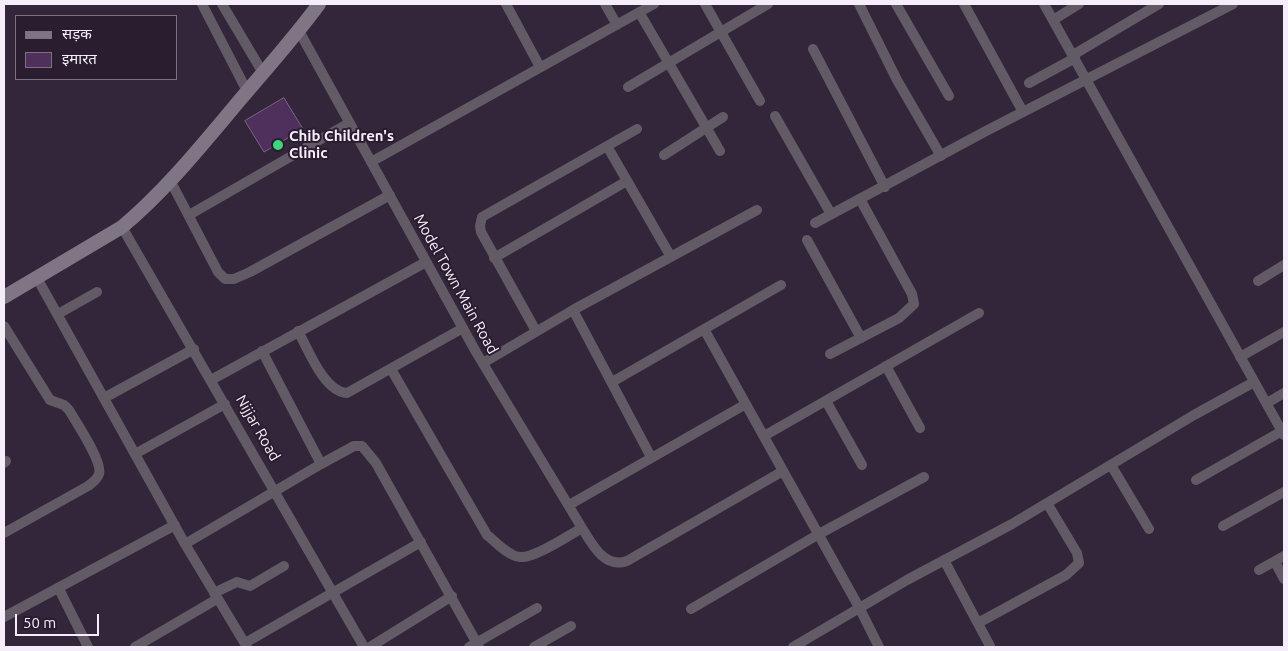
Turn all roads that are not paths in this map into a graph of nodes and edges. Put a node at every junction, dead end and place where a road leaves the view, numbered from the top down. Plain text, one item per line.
1 (202, 4) edge
2 (222, 4) edge
3 (319, 4) edge
4 (506, 4) edge
5 (606, 4) edge
6 (654, 4) edge
7 (705, 4) edge
8 (768, 4) edge
9 (859, 4) edge
10 (896, 4) edge
11 (964, 4) edge
12 (1044, 4) edge
13 (1079, 4) edge
14 (1159, 4) edge
15 (1233, 4) edge
16 (639, 12) junction
17 (1053, 20) junction
18 (617, 25) junction
19 (299, 31) junction
20 (720, 31) junction
21 (813, 49) dead end
22 (1074, 57) junction
23 (668, 61) junction
24 (540, 67) junction
25 (264, 73) junction
26 (1087, 81) junction
27 (1030, 83) dead end
28 (628, 87) dead end
29 (247, 91) junction
30 (949, 96) dead end
31 (760, 102) dead end
32 (1023, 112) junction
33 (775, 116) dead end
34 (723, 117) dead end
35 (349, 124) junction
36 (707, 128) junction
37 (637, 129) dead end
38 (607, 146) junction
39 (720, 151) dead end
40 (664, 155) dead end
41 (941, 156) junction
42 (371, 162) junction
43 (627, 181) junction
44 (171, 182) junction
45 (885, 187) junction
46 (390, 196) junction
47 (860, 199) junction
48 (757, 210) dead end
49 (831, 214) junction
50 (189, 215) junction
51 (815, 223) dead end
52 (122, 227) junction
53 (807, 240) dead end
54 (671, 257) junction
55 (494, 258) junction
56 (426, 262) junction
57 (1284, 265) edge
58 (37, 278) junction
59 (1258, 281) dead end
60 (781, 285) dead end
61 (98, 292) dead end
62 (4, 297) edge
63 (573, 310) junction
64 (979, 313) dead end
65 (58, 314) junction
66 (4, 326) edge
67 (463, 328) junction
68 (704, 329) junction
69 (298, 331) junction
70 (536, 332) junction
71 (1284, 332) edge
72 (861, 338) junction
73 (194, 350) junction
74 (262, 351) junction
75 (830, 354) dead end
76 (1240, 357) junction
77 (483, 363) junction
78 (886, 366) junction
79 (392, 369) junction
80 (211, 380) junction
81 (612, 382) junction
82 (1254, 382) junction
83 (1284, 393) edge
84 (104, 398) junction
85 (826, 400) junction
86 (1267, 403) junction
87 (226, 404) junction
88 (746, 404) junction
89 (920, 428) dead end
90 (1283, 433) edge
91 (764, 436) junction
92 (135, 454) junction
93 (651, 457) junction
94 (321, 464) junction
95 (862, 465) dead end
96 (1111, 465) junction
97 (783, 471) junction
98 (924, 477) dead end
99 (1196, 480) dead end
100 (276, 492) junction
101 (1284, 492) edge
102 (1048, 503) junction
103 (569, 505) junction
104 (174, 525) junction
105 (1223, 526) dead end
106 (582, 528) junction
107 (1149, 529) dead end
108 (4, 533) edge
109 (819, 534) junction
110 (421, 542) junction
111 (185, 544) junction
112 (1280, 559) edge
113 (944, 560) junction
114 (284, 566) dead end
115 (1259, 570) dead end
116 (1284, 579) edge
117 (59, 589) junction
118 (333, 592) junction
119 (215, 596) junction
120 (452, 596) junction
121 (538, 608) dead end
122 (691, 609) dead end
123 (860, 609) junction
124 (4, 618) edge
125 (978, 623) junction
126 (571, 626) dead end
127 (246, 645) edge
128 (475, 646) edge
129 (990, 646) edge
130 (88, 647) edge
131 (135, 647) edge
132 (364, 647) edge
133 (370, 647) edge
134 (534, 647) edge
135 (793, 647) edge
136 (879, 647) edge

1 - 29 street
2 - 25 street
3 - 19 street
4 - 24 street
5 - 18 street
6 - 16 street
7 - 20 street
8 - 20 street
9 - 41 street
10 - 30 street
11 - 32 street
12 - 17 street
13 - 17 street
14 - 22 street
15 - 26 street
16 - 18 street
16 - 23 street
17 - 22 street
18 - 24 street
19 - 25 street
19 - 35 street, Model Town Main Road
20 - 23 street
20 - 31 street
21 - 45 street
22 - 26 street
22 - 27 street
23 - 28 street
23 - 36 street
24 - 42 street
25 - 29 street
26 - 32 street
26 - 76 street
29 - 44 street
32 - 41 street
33 - 49 street
34 - 36 street
35 - 42 street, Model Town Main Road
35 - 50 street
36 - 39 street
36 - 40 street
37 - 38 street
38 - 43 street
38 - 55 street
41 - 45 street
42 - 46 street, Model Town Main Road
43 - 54 street
43 - 55 street
44 - 50 street
44 - 52 street
45 - 47 street
46 - 50 street
46 - 56 street, Model Town Main Road
47 - 49 street
47 - 72 street
48 - 54 street
49 - 51 street
52 - 58 street
52 - 73 street, Nijjar Road
53 - 72 street
54 - 63 street
55 - 70 street
56 - 67 street, Model Town Main Road
56 - 69 street
57 - 59 street
58 - 62 street
58 - 65 street
60 - 68 street
61 - 65 street
63 - 70 street
63 - 81 street
64 - 78 street
65 - 84 street
66 - 108 street
67 - 77 street, Model Town Main Road
67 - 79 street
68 - 81 street
68 - 88 street
69 - 74 street
69 - 79 street
70 - 77 street
71 - 76 street
72 - 75 street
73 - 80 street, Nijjar Road
73 - 84 street
74 - 80 street
74 - 94 street
76 - 82 street
77 - 103 street, Model Town Main Road
78 - 85 street
78 - 89 street
79 - 106 street
80 - 87 street, Nijjar Road
81 - 93 street
82 - 86 street
82 - 96 street
83 - 86 street
84 - 92 street
85 - 91 street
85 - 95 street
86 - 90 street
87 - 92 street
87 - 100 street, Nijjar Road
88 - 91 street
88 - 93 street
90 - 99 street
91 - 97 street
92 - 104 street
93 - 103 street
94 - 100 street
94 - 110 street
96 - 102 street
96 - 107 street
97 - 106 street, Model Town Main Road
97 - 109 street
98 - 109 street
100 - 111 street
100 - 118 street, Nijjar Road
101 - 105 street
102 - 113 street
102 - 125 street
103 - 106 street, Model Town Main Road
104 - 111 street
104 - 117 street
109 - 122 street
109 - 123 street
110 - 118 street
110 - 120 street
111 - 119 street
112 - 115 street
112 - 116 street
113 - 123 street
113 - 125 street
114 - 119 street
117 - 124 street
117 - 130 street
118 - 127 street
118 - 132 street, Nijjar Road
119 - 127 street
119 - 131 street
120 - 128 street
120 - 133 street
121 - 128 street
123 - 135 street
123 - 136 street
125 - 129 street
126 - 134 street

